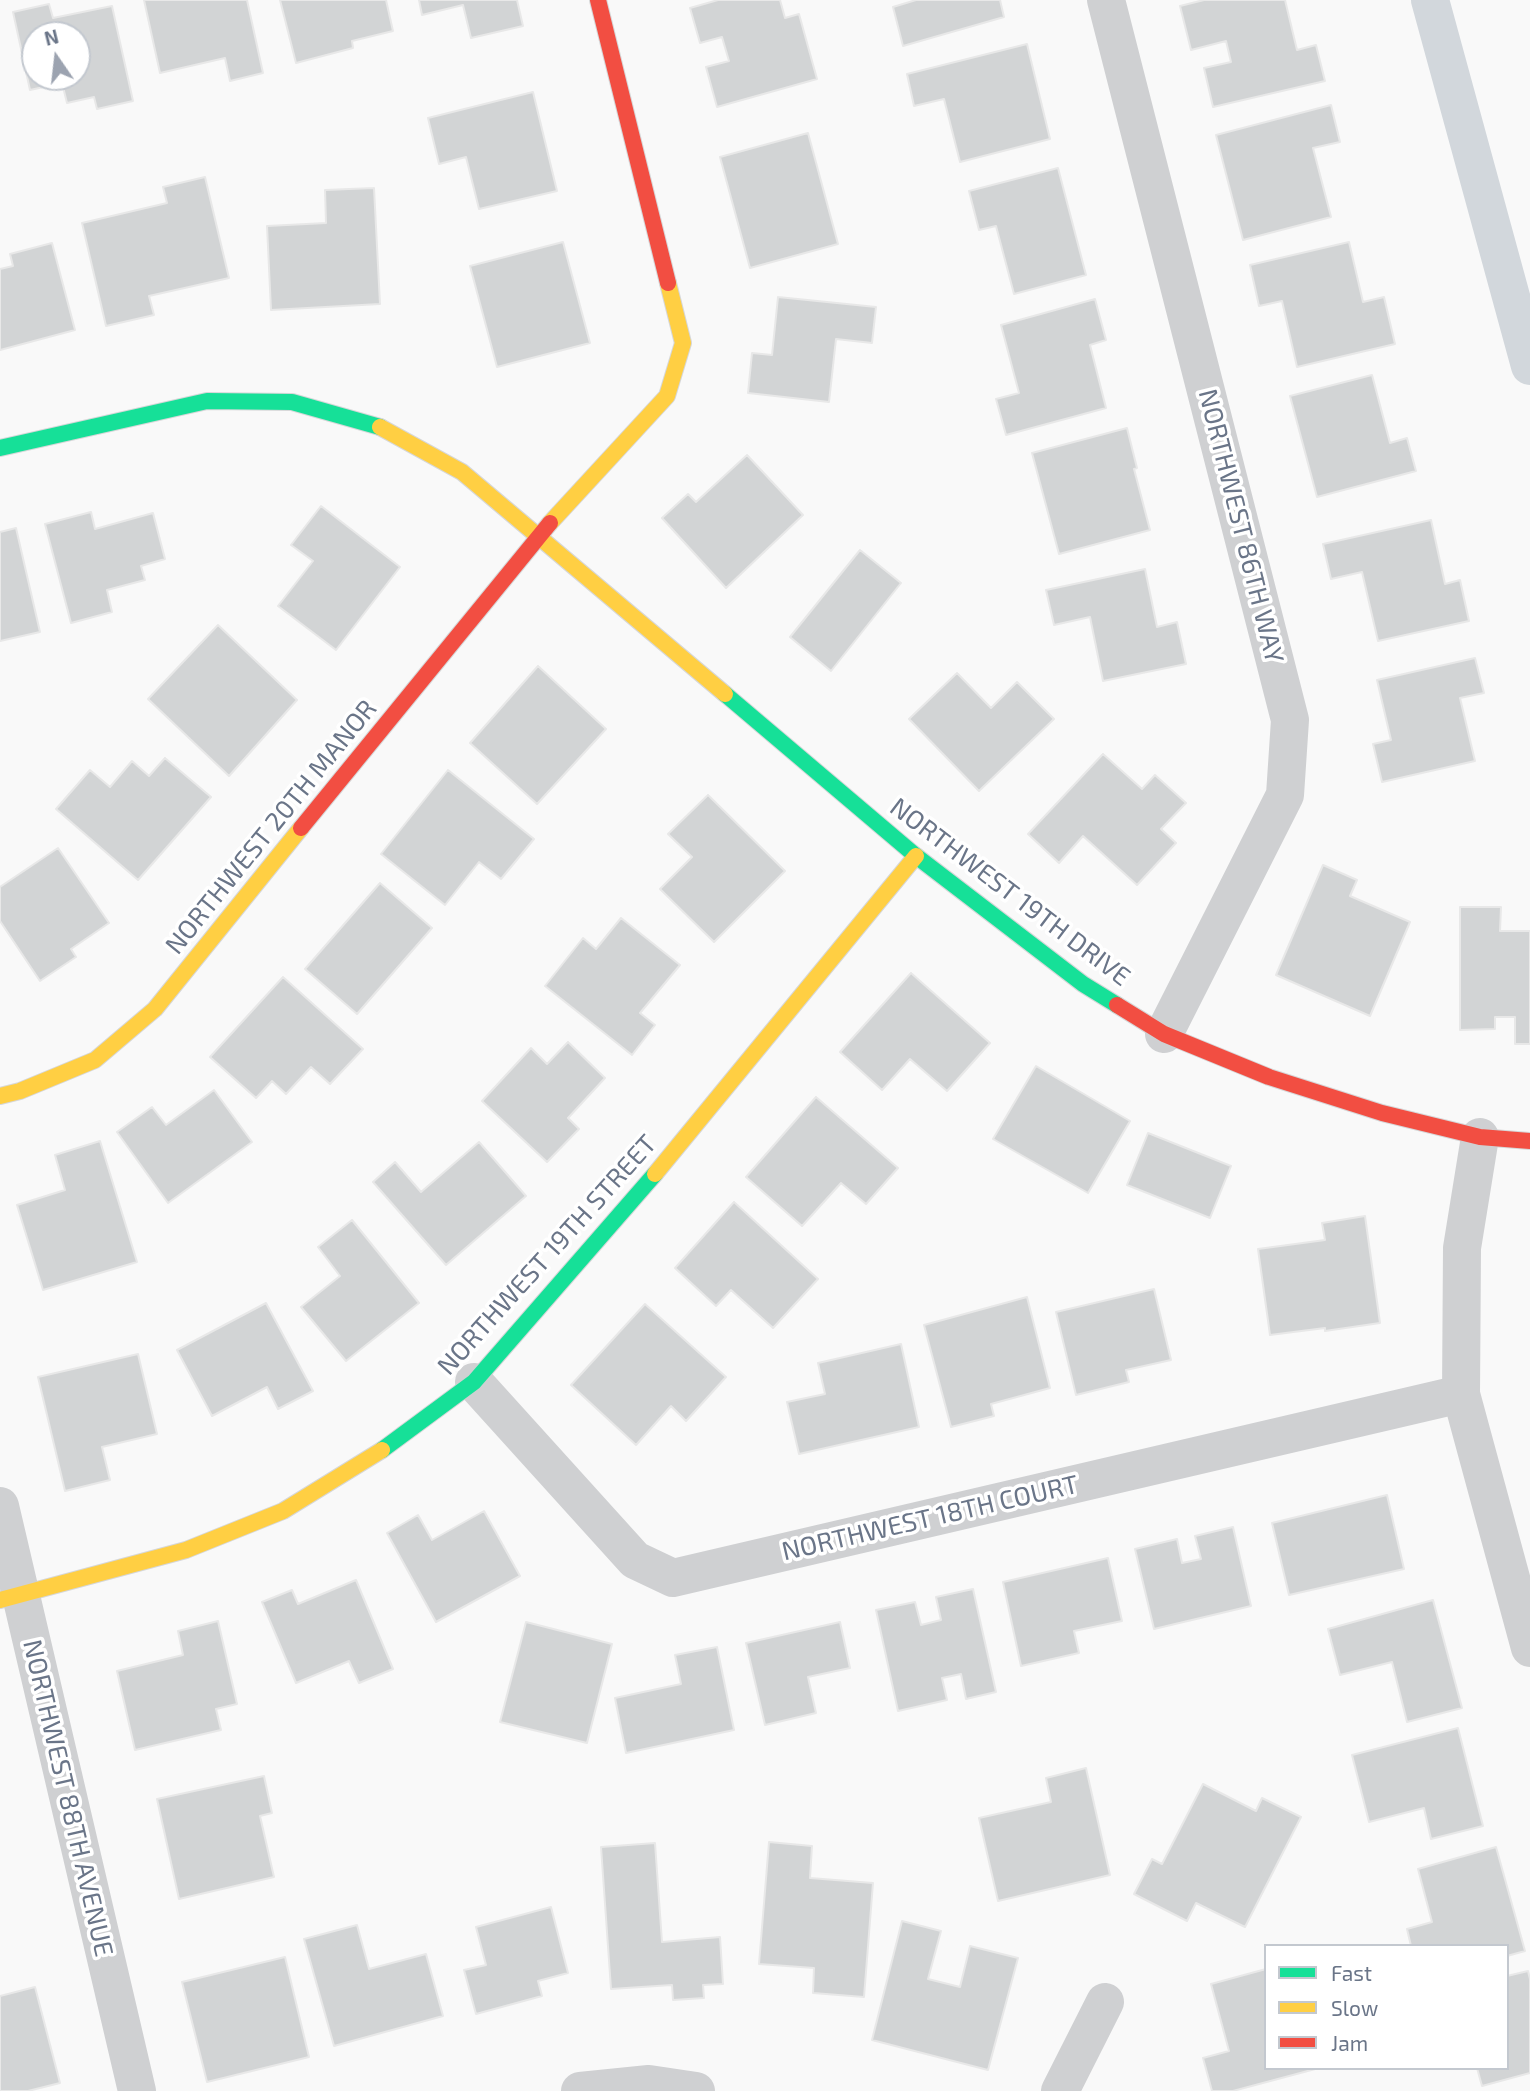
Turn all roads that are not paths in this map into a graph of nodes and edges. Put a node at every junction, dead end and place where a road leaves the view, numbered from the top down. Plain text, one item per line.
1 (598, 0) edge
2 (1107, 0) edge
3 (0, 448) edge
4 (539, 534) junction
5 (916, 856) junction
6 (1164, 1034) junction
7 (0, 1096) edge
8 (1480, 1137) junction
9 (1530, 1142) edge
10 (474, 1382) junction
11 (1461, 1394) junction
12 (0, 1506) edge
13 (10, 1597) edge
14 (1530, 1648) edge
15 (1105, 2001) dead end
16 (136, 2091) edge
17 (580, 2091) edge
18 (696, 2091) edge
19 (1060, 2091) edge

1 - 4 street, NORTHWEST 20TH MANOR
2 - 6 street, NORTHWEST 86TH WAY
3 - 4 street, NORTHWEST 19TH DRIVE
4 - 5 street, NORTHWEST 19TH DRIVE
4 - 7 street, NORTHWEST 20TH MANOR
5 - 6 street, NORTHWEST 19TH DRIVE
5 - 10 street, NORTHWEST 19TH STREET
6 - 8 street, NORTHWEST 19TH DRIVE
8 - 9 street, NORTHWEST 19TH DRIVE
8 - 11 street
10 - 11 street, NORTHWEST 18TH COURT
10 - 13 street, NORTHWEST 19TH STREET
11 - 14 street
12 - 13 street, NORTHWEST 88TH AVENUE
13 - 16 street, NORTHWEST 88TH AVENUE
15 - 19 street
17 - 18 street

